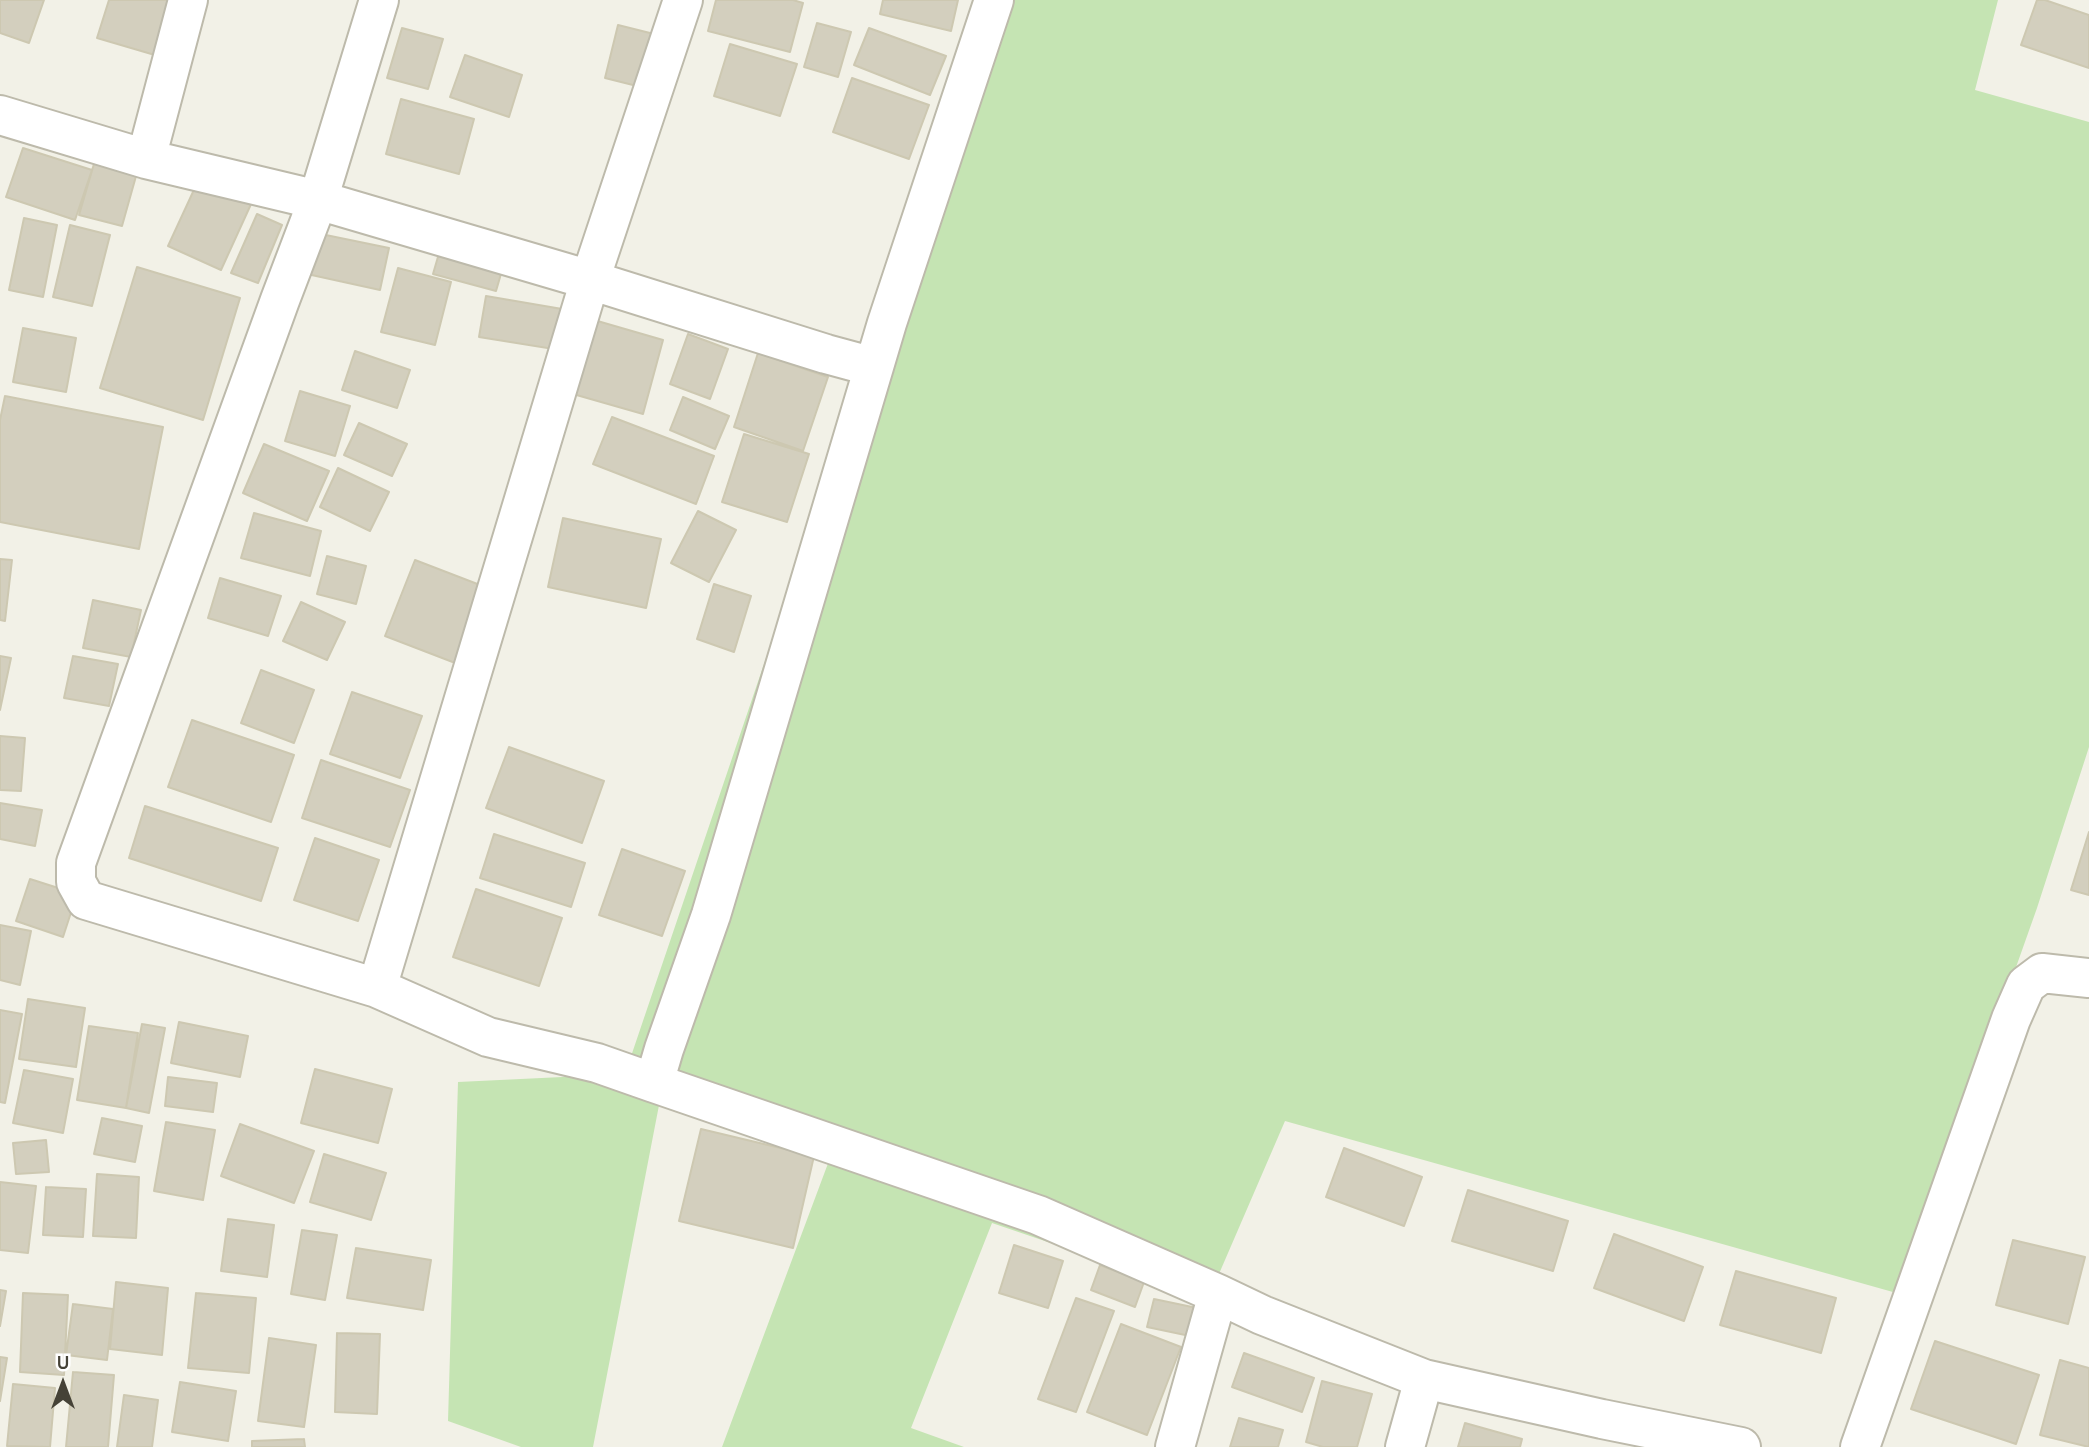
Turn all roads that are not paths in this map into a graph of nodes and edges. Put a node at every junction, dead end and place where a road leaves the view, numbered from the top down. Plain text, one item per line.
1 (188, 0) edge
2 (379, 0) edge
3 (683, 0) edge
4 (993, 0) edge
5 (0, 115) edge
6 (146, 159) junction
7 (318, 200) junction
8 (590, 279) junction
9 (874, 367) junction
10 (2089, 978) edge
11 (377, 988) junction
12 (654, 1083) junction
13 (1218, 1294) junction
14 (1424, 1379) junction
15 (1649, 1438) edge
16 (1175, 1447) edge
17 (1405, 1447) edge
18 (1741, 1447) edge
19 (1860, 1447) edge

1 - 6 street
2 - 7 street
3 - 8 street
4 - 9 street
5 - 6 street
6 - 7 street
7 - 8 street
7 - 11 street
8 - 9 street
8 - 11 street
9 - 12 street
10 - 19 street
11 - 12 street
12 - 13 street
13 - 14 street
13 - 16 street
14 - 15 street
14 - 17 street
15 - 18 street

